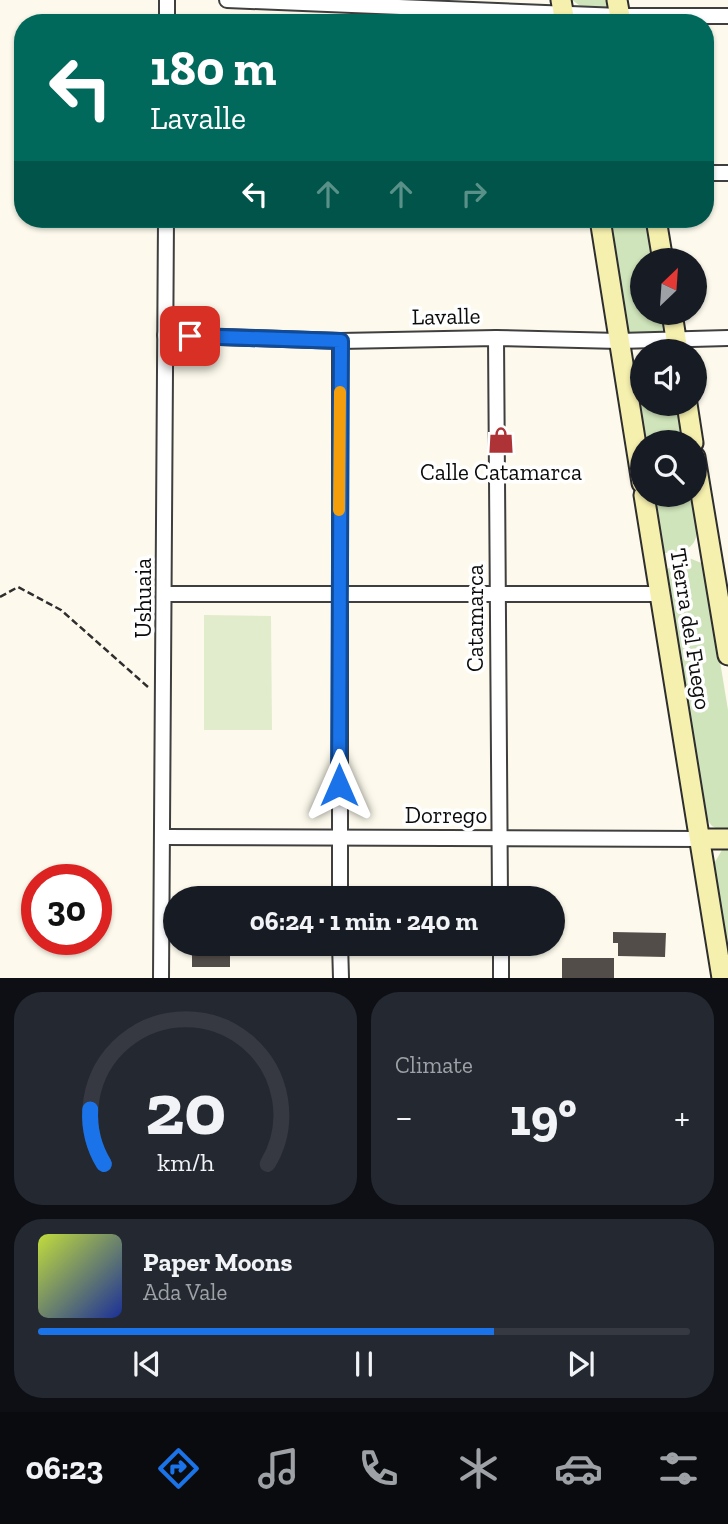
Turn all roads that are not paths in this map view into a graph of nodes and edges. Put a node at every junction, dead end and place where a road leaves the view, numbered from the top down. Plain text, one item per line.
1 (227, 0) edge
2 (563, 12) edge
3 (619, 13) edge
4 (655, 14) edge
5 (166, 228) edge
6 (601, 228) edge
7 (658, 228) edge
8 (661, 248) edge
9 (165, 335) junction
10 (496, 338) junction
11 (728, 338) edge
12 (341, 341) junction
13 (619, 341) junction
14 (707, 341) edge
15 (630, 342) edge
16 (633, 430) edge
17 (646, 507) edge
18 (703, 507) edge
19 (166, 593) junction
20 (338, 593) junction
21 (498, 594) junction
22 (660, 594) junction
23 (728, 655) edge
24 (163, 837) junction
25 (702, 839) junction
26 (728, 839) edge
27 (339, 840) junction
28 (500, 840) junction
29 (340, 886) edge
30 (500, 886) edge
31 (341, 956) edge
32 (500, 956) edge
33 (160, 978) edge
34 (341, 978) edge
35 (501, 978) edge
36 (722, 978) edge

1 - 2 street
2 - 3 street
3 - 4 street
5 - 9 street, Ushuaia
6 - 13 street
7 - 8 street
9 - 12 street, Lavalle
9 - 19 street, Ushuaia
10 - 12 street, Lavalle
10 - 13 street, Lavalle
10 - 21 street, Catamarca
11 - 14 street, Lavalle
12 - 20 street
13 - 15 street, Lavalle
13 - 16 street
17 - 22 street, Tierra del Fuego
18 - 23 street, Tierra del Fuego
19 - 20 street
19 - 24 street, Ushuaia
20 - 21 street
20 - 27 street
21 - 22 street
21 - 28 street, Catamarca
22 - 25 street, Tierra del Fuego
24 - 27 street, Dorrego
24 - 33 street, Ushuaia
25 - 26 street, Dorrego
25 - 28 street, Dorrego
25 - 36 street, Tierra del Fuego
27 - 28 street, Dorrego
27 - 29 street
28 - 30 street, Catamarca
31 - 34 street
32 - 35 street

